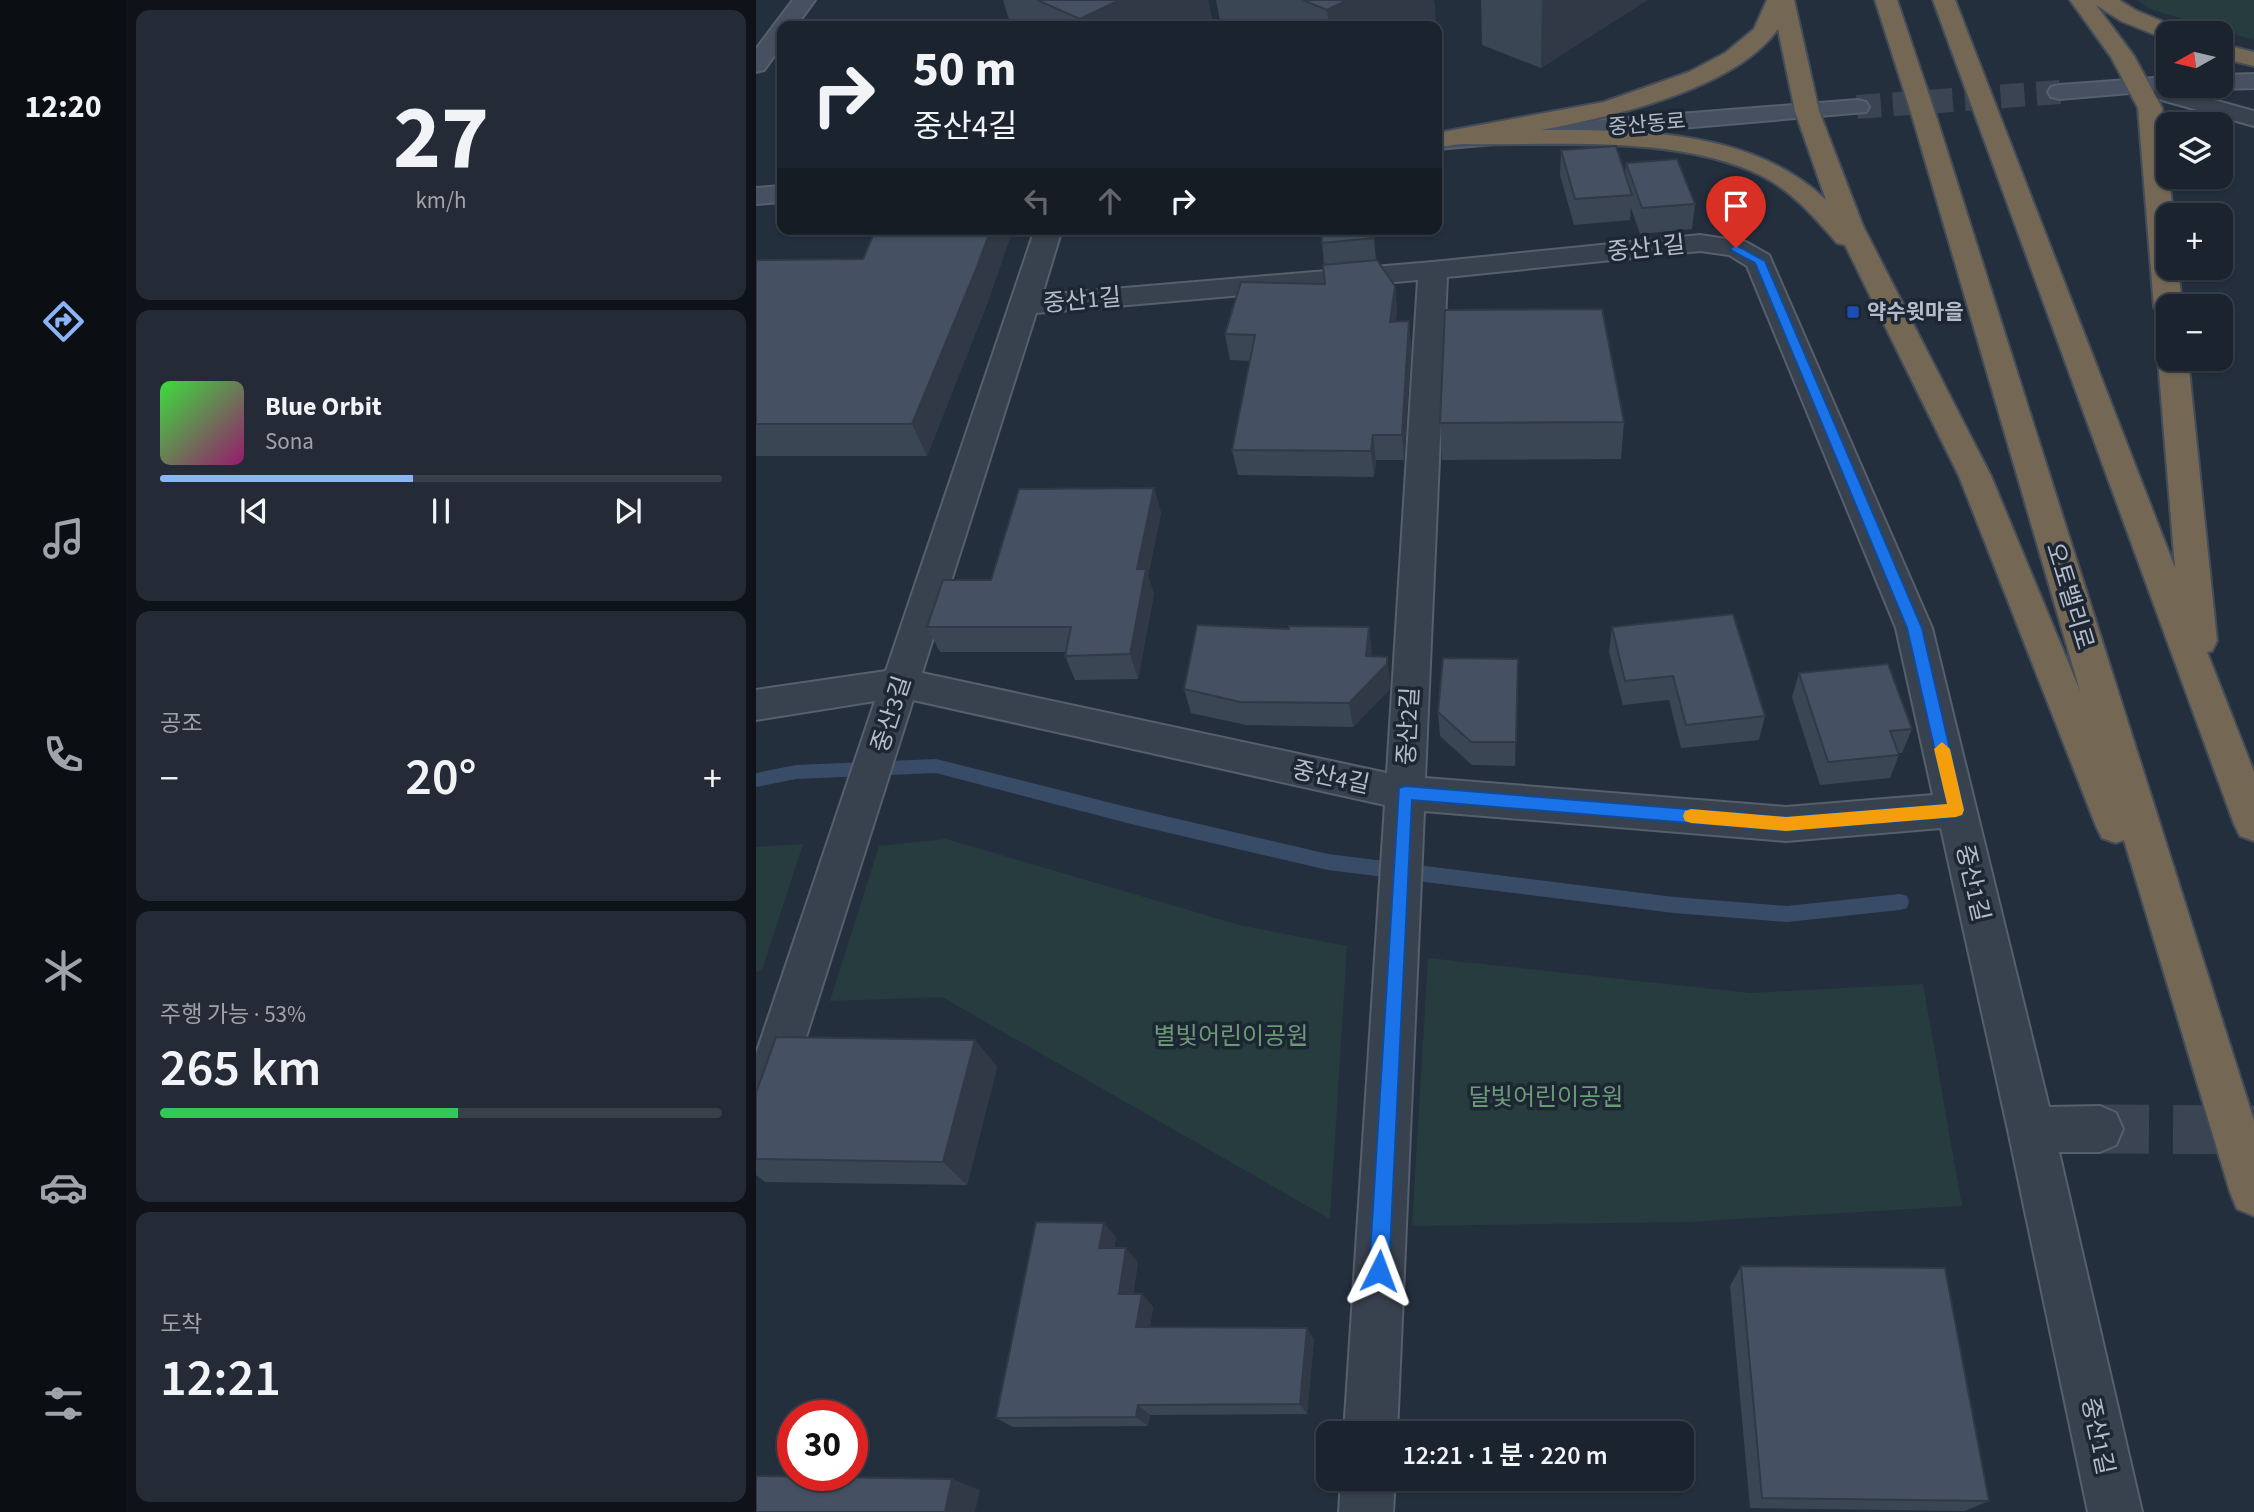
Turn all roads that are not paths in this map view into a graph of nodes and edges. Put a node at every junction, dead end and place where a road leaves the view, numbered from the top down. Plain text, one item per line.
1 (804, 0) edge
2 (1780, 0) edge
3 (1886, 0) edge
4 (1944, 0) edge
5 (2081, 0) edge
6 (2103, 0) edge
7 (788, 21) edge
8 (2156, 27) edge
9 (777, 36) edge
10 (2233, 54) edge
11 (2254, 60) edge
12 (756, 65) edge
13 (2254, 81) edge
14 (2233, 82) edge
15 (2156, 85) edge
16 (2138, 86) junction
17 (2060, 92) tunnel mouth
18 (1857, 107) tunnel mouth
19 (1807, 111) junction
20 (2254, 120) edge
21 (1471, 138) junction
22 (1442, 139) edge
23 (1442, 140) edge
24 (777, 194) edge
25 (756, 196) edge
26 (1047, 235) edge
27 (1861, 251) junction
28 (1433, 270) junction
29 (2167, 294) edge
30 (1026, 305) junction
31 (2174, 371) edge
32 (2203, 692) junction
33 (896, 699) junction
34 (756, 705) edge
35 (1405, 793) junction
36 (2254, 824) edge
37 (1960, 830) junction
38 (2212, 1064) junction
39 (756, 1122) edge
40 (2100, 1129) tunnel mouth
41 (2031, 1130) junction
42 (2254, 1192) edge
43 (1372, 1421) edge
44 (1367, 1491) edge
45 (1366, 1512) edge
46 (2115, 1512) edge

1 - 7 street
2 - 19 highway
2 - 22 highway
3 - 38 highway, 오토밸리로
4 - 32 highway
5 - 16 highway
6 - 8 highway
9 - 12 street
10 - 11 highway
13 - 14 street
15 - 16 street
16 - 17 street
16 - 20 street
16 - 29 highway
18 - 19 street, 중산동로
19 - 21 street, 중산동로
19 - 27 highway
21 - 23 street, 중산동로
21 - 27 highway
24 - 25 street
26 - 30 street, 중산3길
27 - 38 highway
28 - 30 street, 중산1길
28 - 35 street, 중산2길
28 - 37 street, 중산1길
30 - 33 street, 중산3길
31 - 32 highway
32 - 36 highway
33 - 34 street, 중산4길
33 - 35 street, 중산4길
33 - 39 street, 중산3길
35 - 37 street, 중산4길
35 - 43 street, 중산2길
37 - 41 street, 중산1길
38 - 42 highway, 오토밸리로
40 - 41 street
41 - 46 street, 중산1길
44 - 45 street

